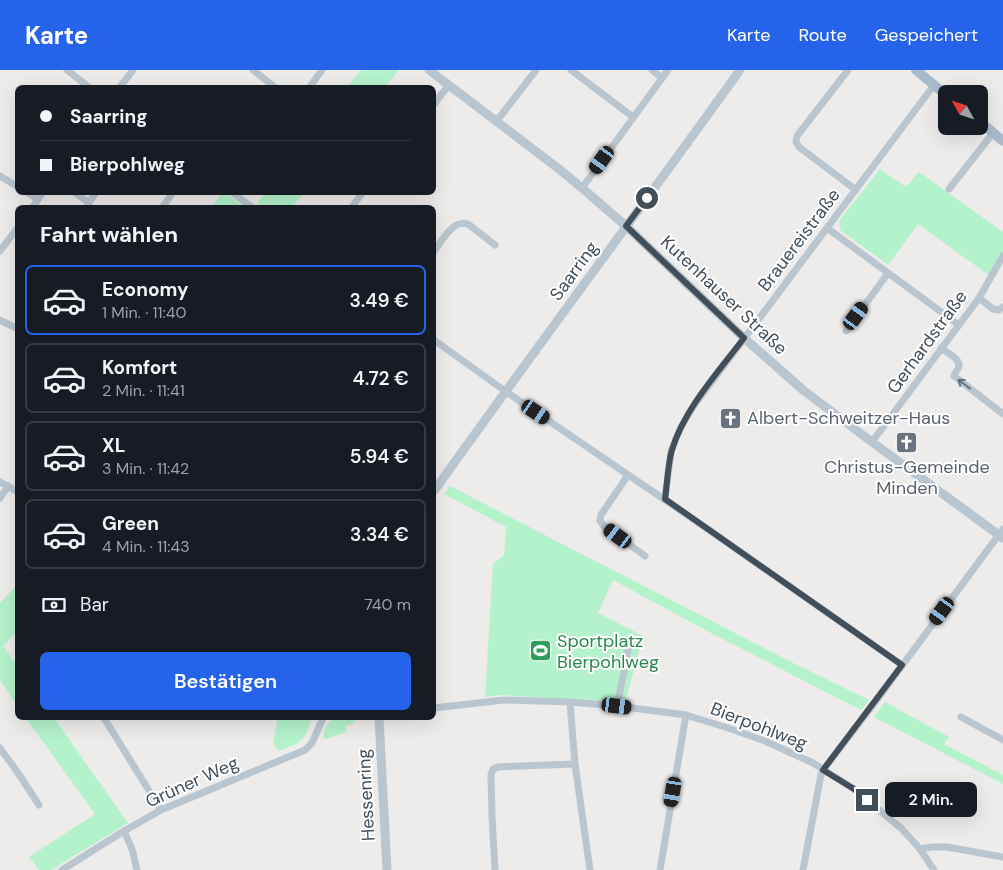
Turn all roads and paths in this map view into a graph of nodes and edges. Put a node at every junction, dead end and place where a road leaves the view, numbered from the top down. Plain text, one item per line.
1 (67, 70) edge
2 (133, 70) edge
3 (253, 70) edge
4 (322, 70) edge
5 (428, 70) edge
6 (536, 70) edge
7 (571, 70) edge
8 (652, 70) edge
9 (668, 70) edge
10 (740, 70) edge
11 (848, 70) edge
12 (916, 70) edge
13 (662, 78) junction
14 (86, 85) edge
15 (121, 85) edge
16 (272, 85) edge
17 (311, 85) edge
18 (934, 85) junction
19 (448, 86) junction
20 (938, 88) edge
21 (436, 101) edge
22 (633, 117) junction
23 (496, 122) junction
24 (988, 129) edge
25 (993, 133) junction
26 (1003, 141) edge
27 (0, 176) edge
28 (15, 185) edge
29 (582, 188) junction
30 (950, 189) dead end
31 (856, 190) junction
32 (77, 195) edge
33 (236, 195) edge
34 (87, 205) edge
35 (249, 205) edge
36 (626, 226) junction
37 (827, 228) junction
38 (15, 231) edge
39 (495, 245) dead end
40 (436, 249) edge
41 (0, 251) edge
42 (1003, 256) edge
43 (888, 273) junction
44 (978, 298) junction
45 (1003, 307) edge
46 (0, 320) edge
47 (959, 324) junction
48 (15, 328) edge
49 (846, 331) dead end
50 (744, 338) junction
51 (436, 341) edge
52 (941, 348) junction
53 (505, 391) junction
54 (1003, 414) edge
55 (872, 442) junction
56 (628, 475) junction
57 (0, 482) edge
58 (8, 486) junction
59 (436, 488) edge
60 (15, 490) edge
61 (0, 498) edge
62 (665, 499) junction
63 (1002, 534) edge
64 (646, 556) dead end
65 (630, 641) dead end
66 (902, 665) junction
67 (570, 702) junction
68 (617, 706) junction
69 (436, 708) edge
70 (686, 715) junction
71 (961, 717) dead end
72 (105, 720) edge
73 (322, 720) edge
74 (379, 720) edge
75 (1003, 740) edge
76 (0, 748) edge
77 (575, 764) junction
78 (823, 770) junction
79 (39, 805) dead end
80 (161, 810) junction
81 (124, 831) junction
82 (920, 849) junction
83 (1003, 857) edge
84 (62, 870) edge
85 (138, 870) edge
86 (387, 870) edge
87 (495, 870) edge
88 (590, 870) edge
89 (660, 870) edge
90 (803, 870) edge
91 (934, 870) edge

1 - 14 street
2 - 15 street
3 - 16 street
4 - 17 street
5 - 19 street, Kutenhauser Straße
6 - 23 street
7 - 22 street
8 - 13 street
9 - 13 street
10 - 36 street, Saarring
11 - 31 street
12 - 18 main road
13 - 22 street
18 - 20 main road
18 - 31 street, Brauereistraße
19 - 21 street
19 - 23 street, Kutenhauser Straße
22 - 29 street
23 - 29 street, Kutenhauser Straße
24 - 25 main road
25 - 26 main road
25 - 30 street
27 - 28 street
29 - 36 street, Kutenhauser Straße
31 - 37 street, Brauereistraße
32 - 34 street
33 - 35 street
36 - 50 street, Kutenhauser Straße
36 - 53 street, Saarring
37 - 43 street
37 - 50 street, Brauereistraße
38 - 41 street
39 - 40 street
42 - 44 street, Gerhardstraße
43 - 47 street
43 - 49 street
44 - 45 street
44 - 47 street, Gerhardstraße
46 - 48 street
47 - 52 street, Gerhardstraße
50 - 55 street, Kutenhauser Straße
50 - 62 street, Brauereistraße
51 - 53 street
54 -> 52 street
52 - 55 street, Gerhardstraße
53 - 56 street
53 - 59 street, Saarring
55 - 63 street, Kutenhauser Straße
56 - 62 street
56 - 64 street
57 - 58 street
58 - 60 street
58 - 61 street
62 - 66 street
63 - 66 street
65 - 68 street
66 - 78 street
67 - 68 street, Bierpohlweg
67 - 69 street, Bierpohlweg
67 - 77 street
68 - 70 street, Bierpohlweg
70 - 78 street, Bierpohlweg
70 - 89 street
71 - 75 street
72 - 80 street
73 - 80 street, Grüner Weg
74 - 86 street, Hessenring
76 - 79 street
77 - 87 street
77 - 88 street
78 - 82 street, Bierpohlweg
78 - 90 street
80 - 81 street, Grüner Weg
81 - 84 street, Grüner Weg
81 - 85 street
82 - 83 street
82 - 91 street, Bierpohlweg

